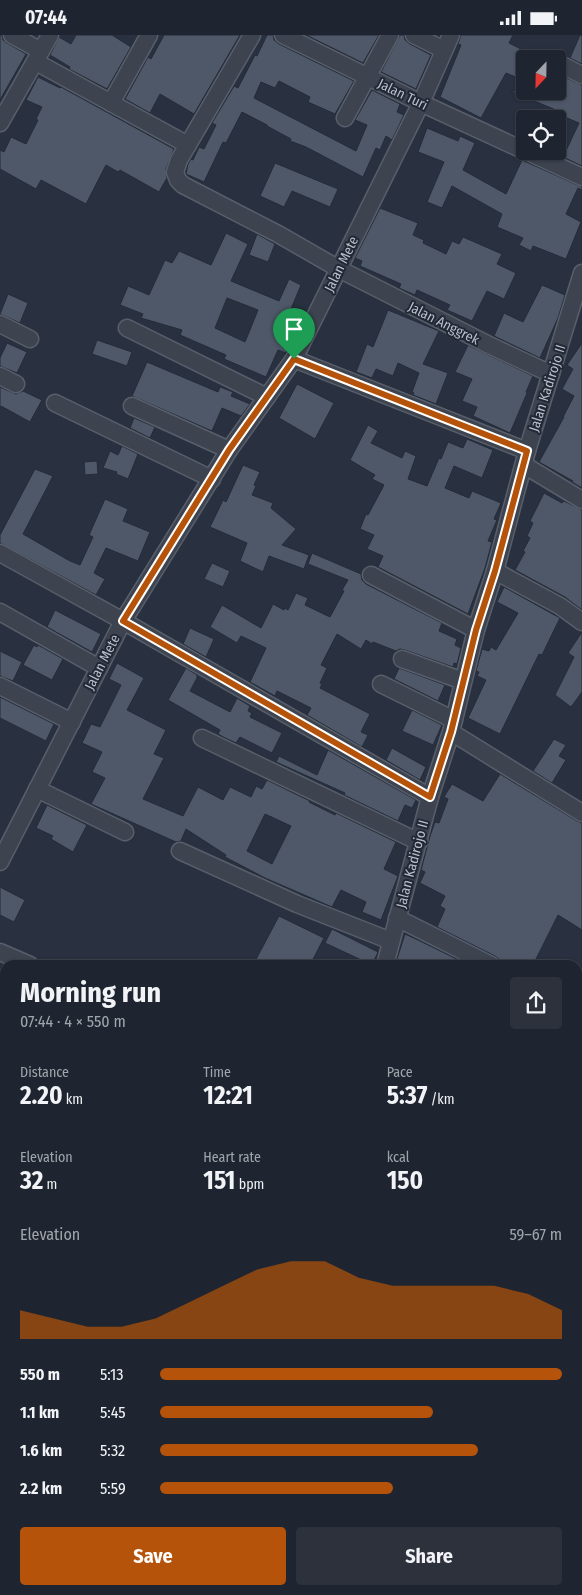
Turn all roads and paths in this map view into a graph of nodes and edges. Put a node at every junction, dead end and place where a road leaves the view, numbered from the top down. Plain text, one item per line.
1 (12, 35) edge
2 (50, 35) edge
3 (149, 35) edge
4 (252, 35) edge
5 (282, 35) edge
6 (390, 35) edge
7 (414, 35) edge
8 (451, 35) edge
9 (309, 41) edge
10 (444, 50) junction
11 (38, 57) junction
12 (566, 67) edge
13 (582, 75) edge
14 (368, 77) junction
15 (111, 103) junction
16 (421, 103) junction
17 (345, 118) dead end
18 (0, 123) edge
19 (188, 145) junction
20 (516, 147) edge
21 (545, 160) edge
22 (582, 177) edge
23 (338, 269) junction
24 (581, 284) edge
25 (0, 325) edge
26 (127, 328) dead end
27 (30, 339) dead end
28 (294, 359) junction
29 (551, 374) junction
30 (0, 375) edge
31 (16, 384) dead end
32 (267, 397) junction
33 (55, 403) dead end
34 (132, 406) dead end
35 (229, 450) junction
36 (525, 458) junction
37 (212, 479) junction
38 (582, 500) edge
39 (0, 553) edge
40 (495, 571) junction
41 (371, 575) dead end
42 (0, 612) edge
43 (123, 621) junction
44 (582, 623) edge
45 (476, 630) junction
46 (402, 659) dead end
47 (100, 668) junction
48 (463, 681) junction
49 (381, 684) dead end
50 (0, 685) edge
51 (72, 722) junction
52 (452, 726) junction
53 (202, 738) dead end
54 (37, 789) junction
55 (430, 797) junction
56 (582, 813) edge
57 (125, 832) dead end
58 (419, 842) junction
59 (180, 851) dead end
60 (0, 862) edge
61 (397, 918) junction
62 (391, 941) junction
63 (0, 951) edge
64 (19, 960) edge
65 (386, 960) edge
66 (481, 960) edge

1 - 11 street
2 - 11 street
3 - 15 street
4 - 19 street
5 - 9 street, Jalan Turi
6 - 14 street
7 - 10 street
8 - 10 street, Jalan Mete
9 - 14 street, Jalan Turi
10 - 16 street, Jalan Mete
11 - 15 street
11 - 18 street
12 - 13 street
14 - 16 street, Jalan Turi
14 - 17 street
15 - 19 street
16 - 20 street, Jalan Turi
16 - 23 street, Jalan Mete
19 - 23 street, Jalan Anggrek
21 - 22 street, Jalan Turi
23 - 28 street, Jalan Mete
23 - 29 street, Jalan Anggrek
24 - 29 street, Jalan Kadirojo II
25 - 27 street
26 - 32 street
28 - 32 street, Jalan Mete
28 - 36 street
29 - 36 street, Jalan Kadirojo II
30 - 31 street
32 - 35 street, Jalan Mete
33 - 37 street
34 - 35 street
35 - 37 street, Jalan Mete
36 - 38 street
36 - 40 street, Jalan Kadirojo II
37 - 43 street, Jalan Mete
39 - 43 street
40 - 44 street
40 - 45 street, Jalan Kadirojo II
41 - 45 street
42 - 47 street
43 - 47 street, Jalan Mete
43 - 55 street
45 - 48 street, Jalan Kadirojo II
46 - 48 street
47 - 51 street, Jalan Mete
48 - 52 street, Jalan Kadirojo II
49 - 52 street
50 - 51 street
51 - 54 street, Jalan Mete
52 - 55 street, Jalan Kadirojo II
52 - 56 street
53 - 58 street
54 - 57 street
54 - 60 street, Jalan Mete
55 - 58 street, Jalan Kadirojo II
58 - 61 street, Jalan Kadirojo II
59 - 62 street
61 - 62 street, Jalan Kadirojo II
61 - 66 street
62 - 65 street, Jalan Kadirojo II
63 - 64 street

